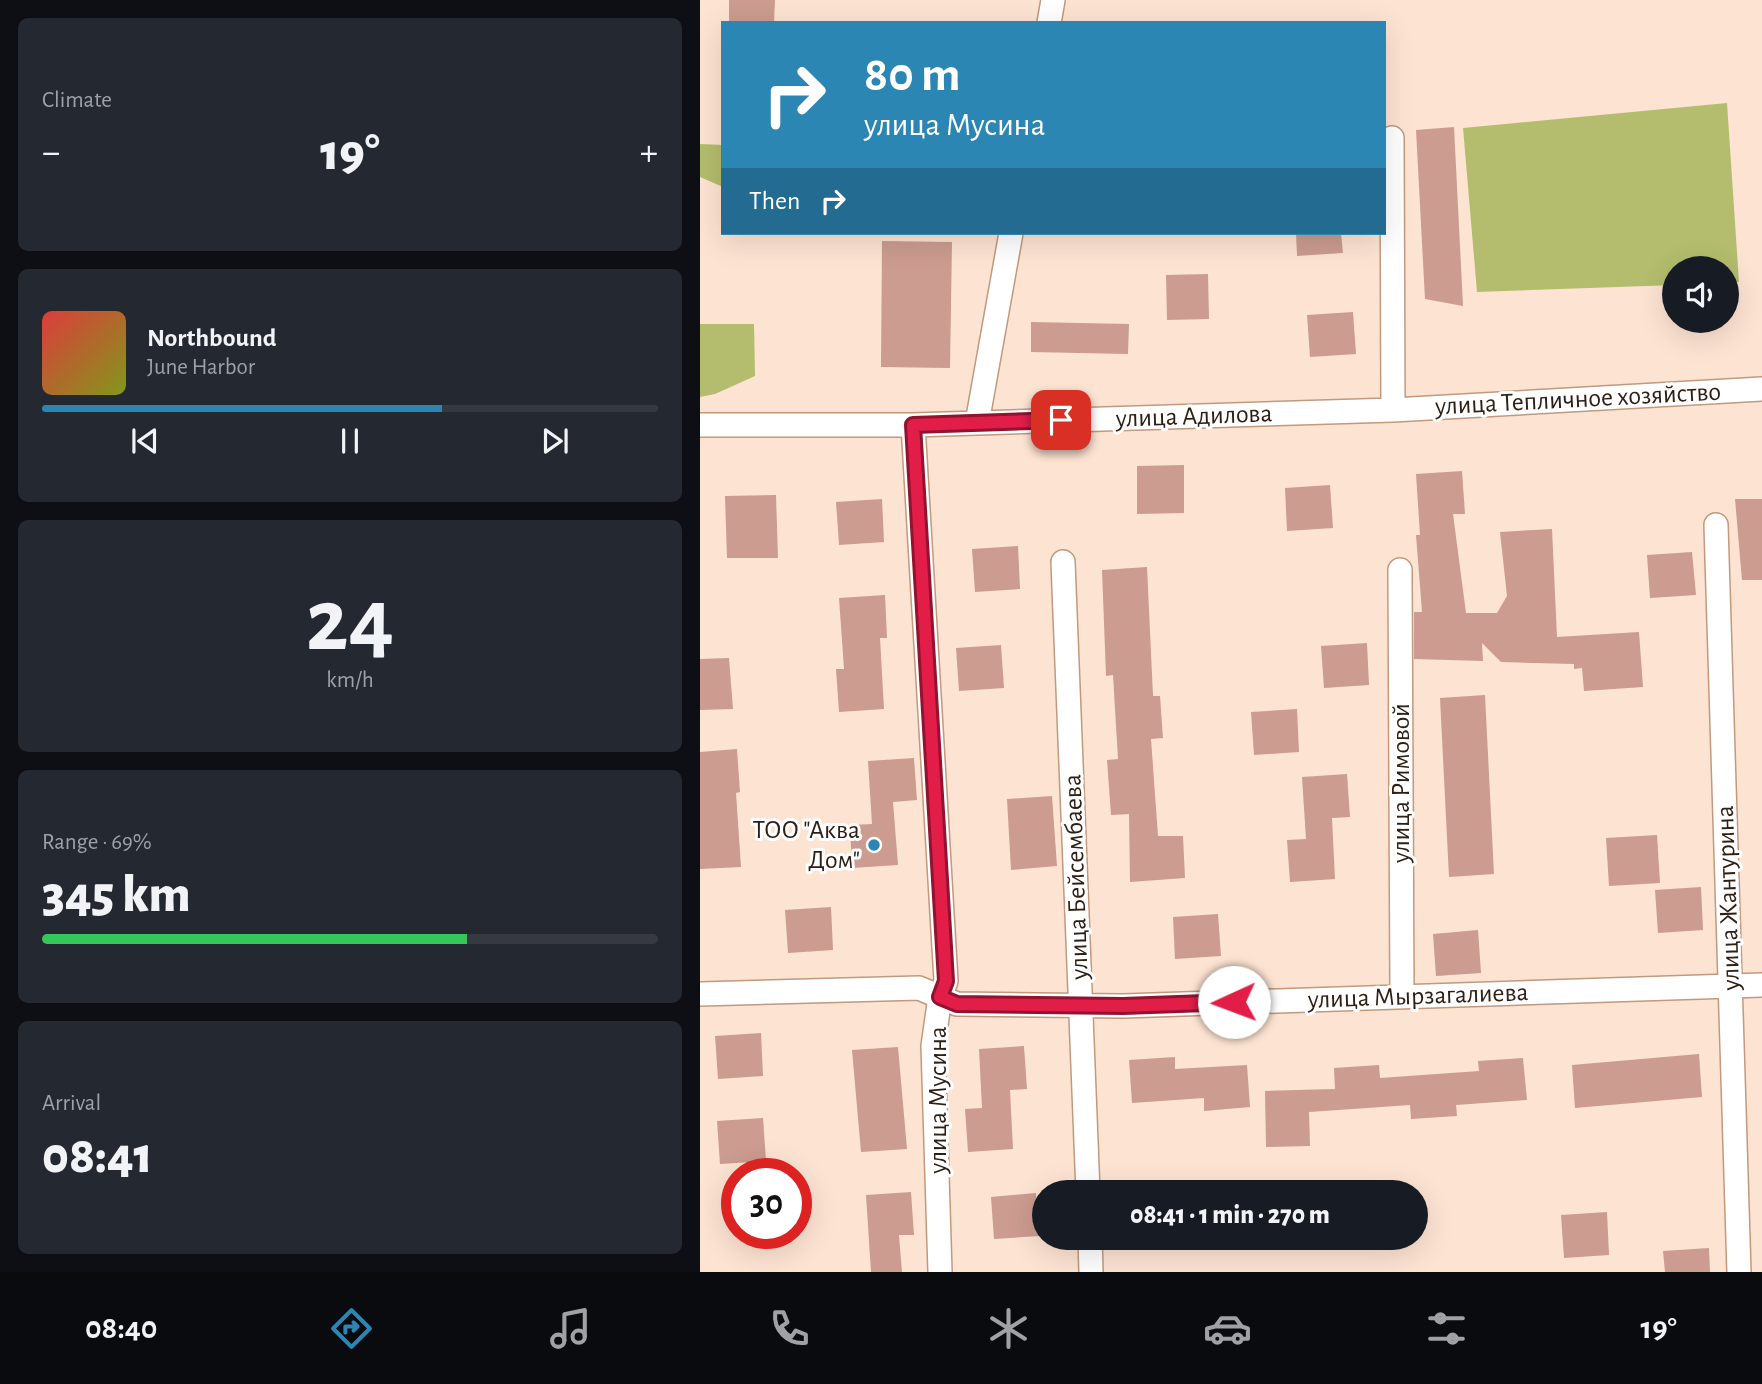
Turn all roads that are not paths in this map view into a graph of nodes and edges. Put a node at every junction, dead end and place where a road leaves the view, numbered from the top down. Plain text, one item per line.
1 (1053, 0) edge
2 (1049, 21) edge
3 (1392, 138) dead end
4 (1011, 235) edge
5 (1762, 389) edge
6 (1393, 410) junction
7 (978, 423) junction
8 (700, 425) edge
9 (913, 425) junction
10 (1716, 525) dead end
11 (1063, 562) dead end
12 (1400, 570) dead end
13 (1762, 985) edge
14 (1731, 986) junction
15 (700, 994) edge
16 (940, 997) junction
17 (1402, 997) junction
18 (1081, 1005) junction
19 (1088, 1180) edge
20 (1090, 1250) edge
21 (940, 1272) edge
22 (1091, 1272) edge
23 (1739, 1272) edge

1 - 2 street
3 - 6 street
4 - 7 street
5 - 6 street, улица Тепличное хозяйство
6 - 7 street, улица Адилова
7 - 9 street, улица Адилова
8 - 9 street, улица Адилова
9 - 16 street, улица Мусина
10 - 14 street, улица Жантурина
11 - 18 street, улица Бейсембаева
12 - 17 street, улица Римовой
13 - 14 street, улица Мырзагалиева
14 - 17 street, улица Мырзагалиева
14 - 23 street, улица Жантурина
15 - 16 street, улица Мырзагалиева
16 - 18 street, улица Мырзагалиева
16 - 21 street, улица Мусина
17 - 18 street, улица Мырзагалиева
18 - 19 street, улица Бейсембаева
20 - 22 street

